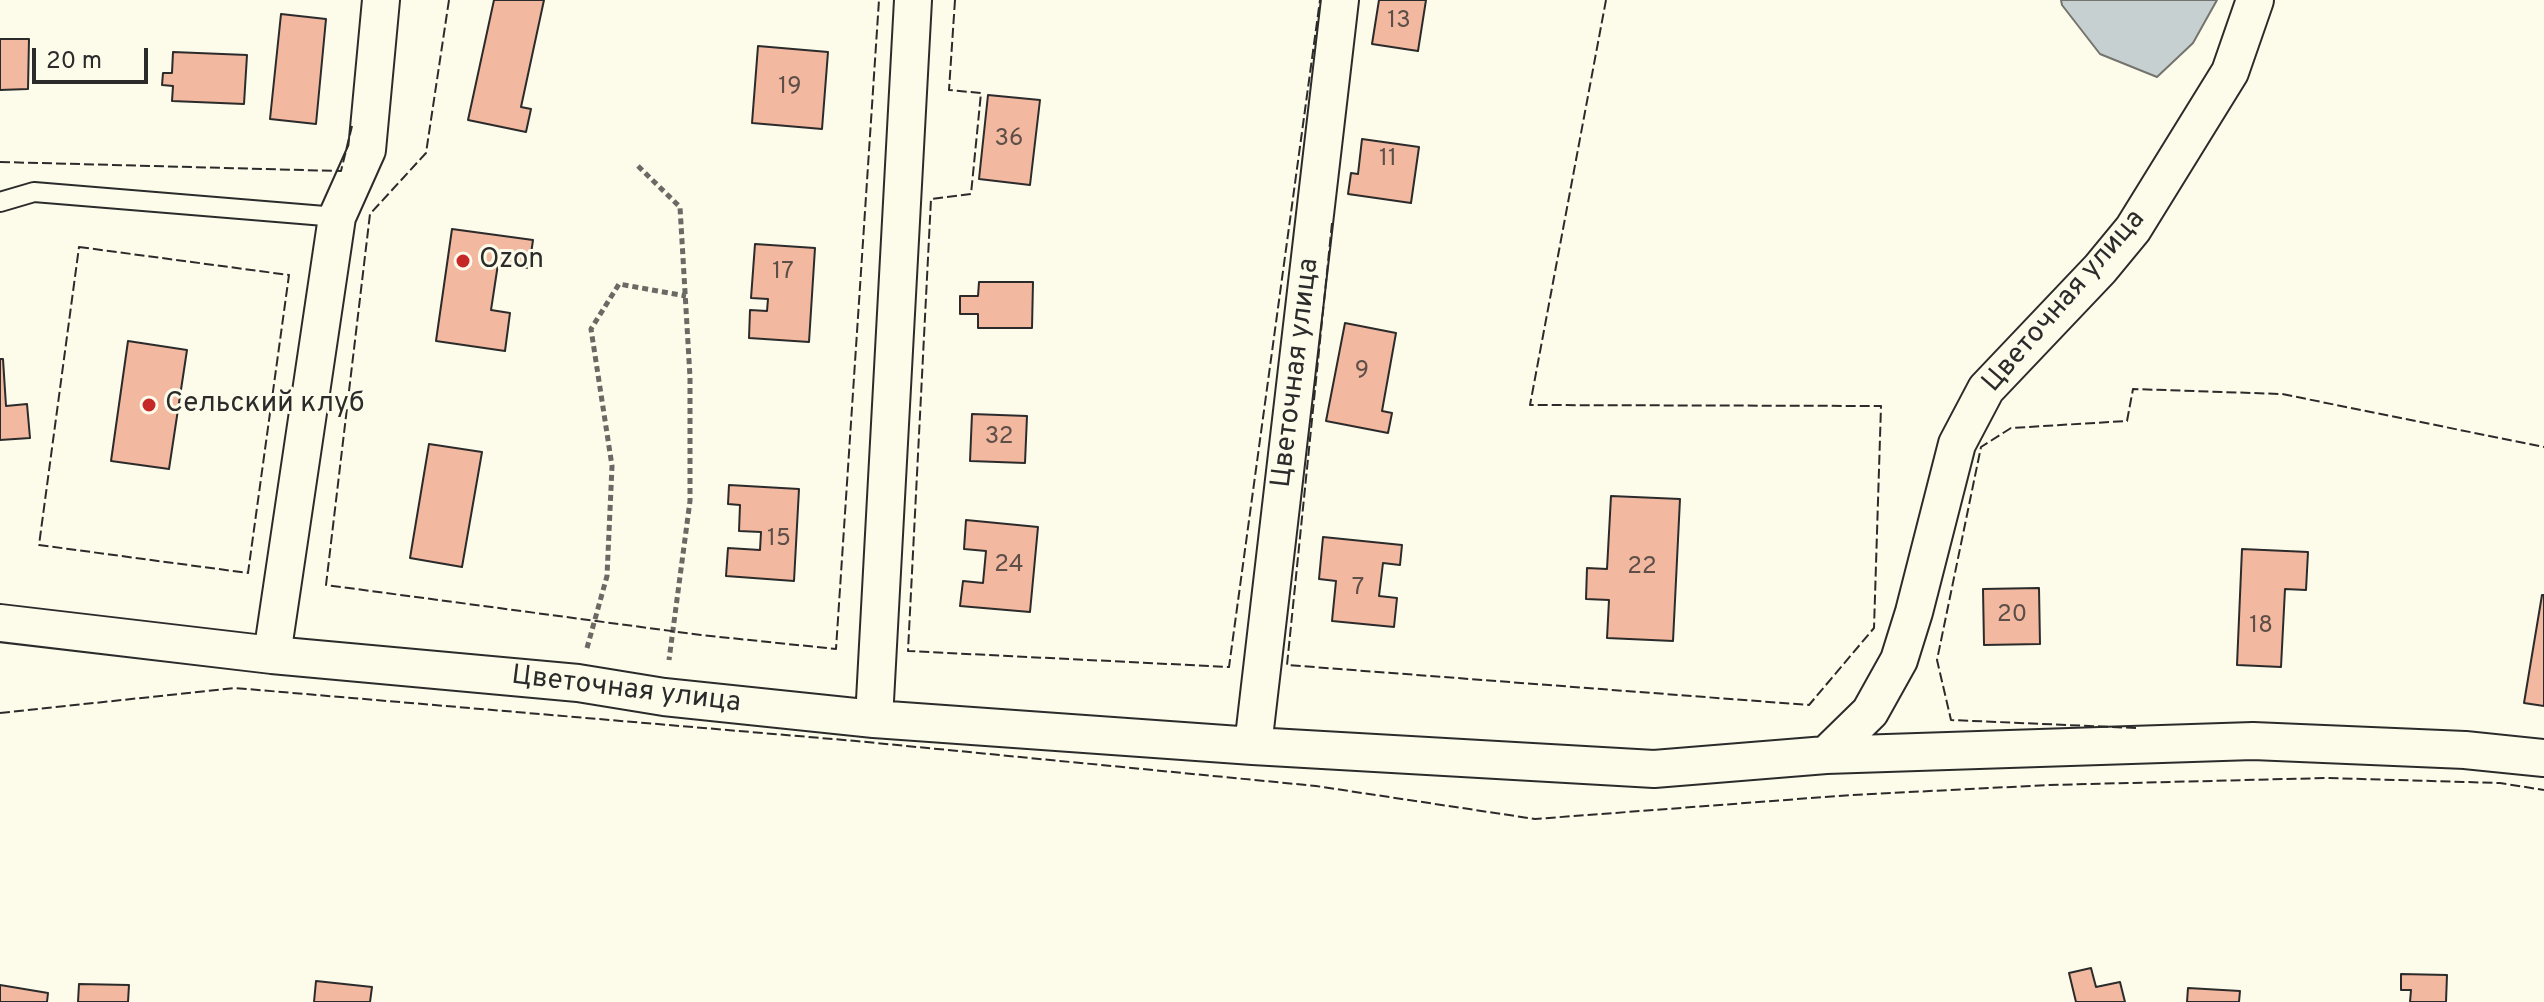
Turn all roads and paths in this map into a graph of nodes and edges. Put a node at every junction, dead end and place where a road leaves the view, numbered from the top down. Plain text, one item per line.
1 (381, 0) edge
2 (913, 0) edge
3 (1340, 0) edge
4 (2255, 0) edge
5 (638, 166) dead end
6 (0, 202) edge
7 (337, 217) junction
8 (686, 296) junction
9 (0, 623) edge
10 (272, 655) junction
11 (578, 683) junction
12 (664, 697) junction
13 (874, 719) junction
14 (1253, 746) junction
15 (1826, 755) junction
16 (2544, 758) edge

1 - 7 street
2 - 13 street
3 - 14 street, Цветочная улица
4 - 15 street, Цветочная улица
5 - 8 path
6 - 7 lane
7 - 10 street
8 - 11 path
8 - 12 path
9 - 10 street, Цветочная улица
10 - 11 street, Цветочная улица
11 - 12 street, Цветочная улица
12 - 13 street, Цветочная улица
13 - 14 street, Цветочная улица
14 - 15 street, Цветочная улица
15 - 16 street, Цветочная улица

